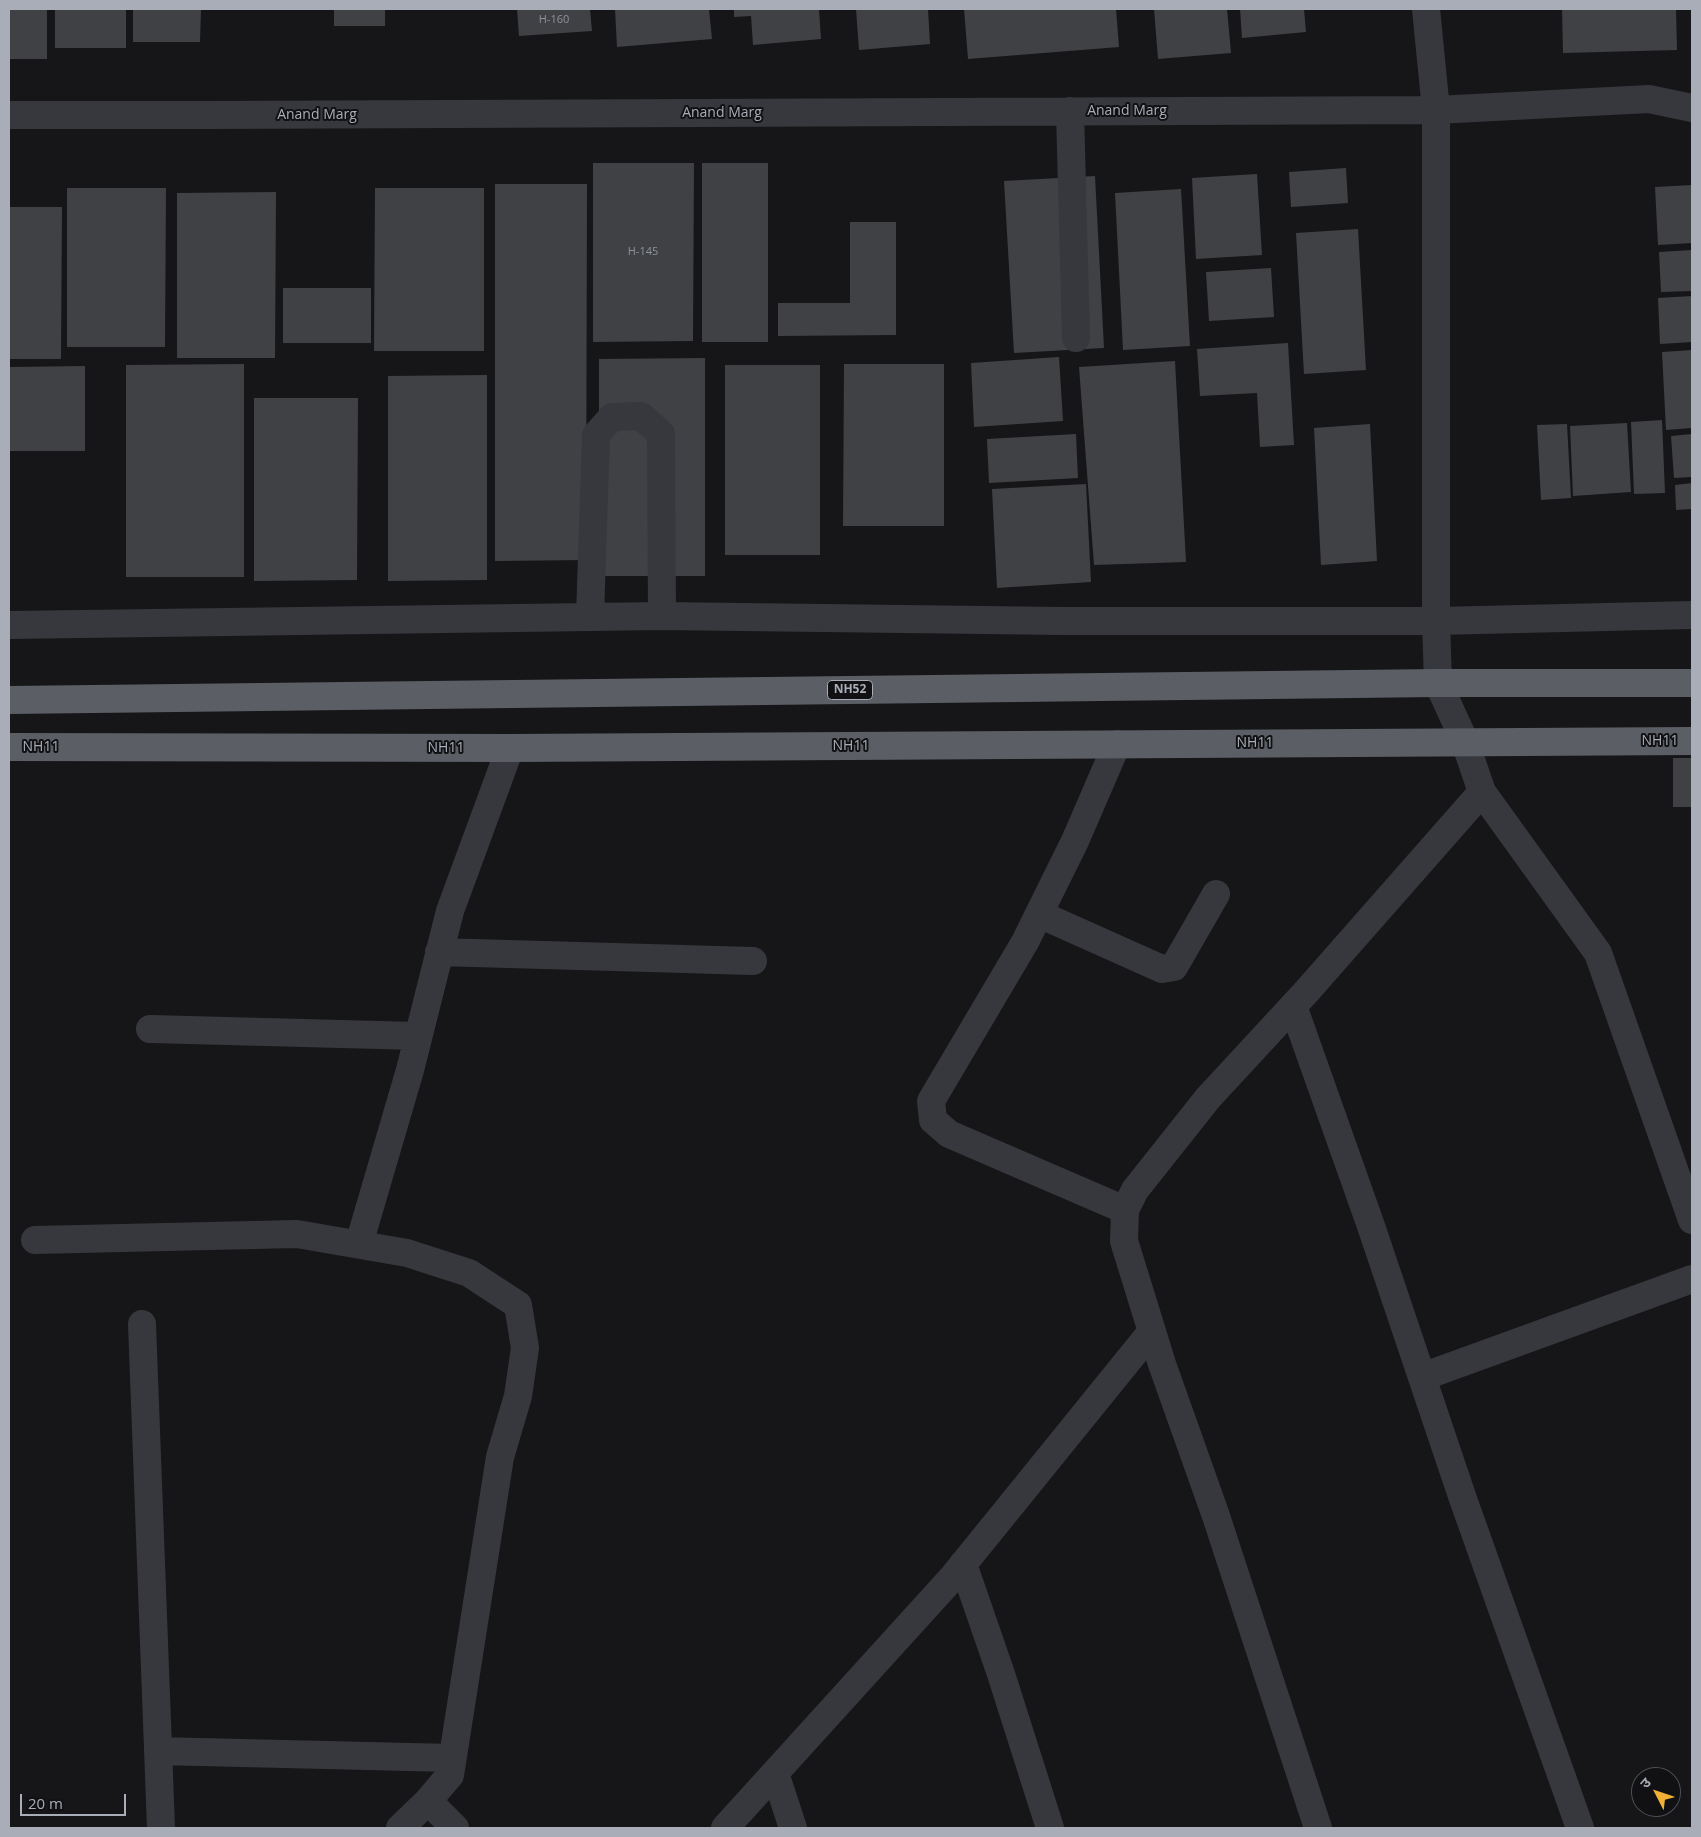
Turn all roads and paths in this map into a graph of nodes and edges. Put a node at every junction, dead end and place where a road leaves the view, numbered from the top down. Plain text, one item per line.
1 (1426, 9) edge
2 (1692, 108) edge
3 (1436, 110) junction
4 (1070, 111) junction
5 (9, 115) edge
6 (1076, 338) dead end
7 (1692, 615) edge
8 (662, 616) junction
9 (590, 617) junction
10 (1436, 622) junction
11 (9, 625) edge
12 (1438, 683) junction
13 (1692, 683) edge
14 (9, 700) edge
15 (1692, 741) edge
16 (1465, 742) junction
17 (1117, 744) junction
18 (9, 747) edge
19 (510, 748) junction
20 (1482, 792) junction
21 (1216, 894) dead end
22 (1039, 914) junction
23 (439, 952) junction
24 (753, 961) dead end
25 (1293, 1006) junction
26 (150, 1029) dead end
27 (418, 1036) junction
28 (1125, 1210) junction
29 (1692, 1220) edge
30 (35, 1240) dead end
31 (359, 1244) junction
32 (1692, 1279) edge
33 (142, 1324) dead end
34 (1152, 1331) junction
35 (1422, 1377) junction
36 (963, 1564) junction
37 (158, 1751) junction
38 (452, 1758) junction
39 (775, 1773) junction
40 (428, 1801) junction
41 (161, 1828) edge
42 (400, 1828) edge
43 (455, 1828) edge
44 (725, 1828) edge
45 (793, 1828) edge
46 (1050, 1828) edge
47 (1318, 1828) edge
48 (1580, 1828) edge

1 - 3 street
2 - 3 street, Anand Marg
3 - 4 street, Anand Marg
3 - 10 street
4 - 5 street, Anand Marg
4 - 6 street
7 - 10 street
8 - 9 street
8 - 9 street
8 - 10 street
9 - 11 street
10 - 12 street
12 - 13 highway, NH52
12 - 14 highway, NH52
12 - 16 street
15 - 16 highway, NH11
16 - 17 highway, NH11
16 - 20 street
17 - 19 highway, NH11
17 - 22 street
18 - 19 highway, NH11
19 - 23 street
20 - 25 street
20 - 29 street
21 - 22 street
22 - 28 street
23 - 24 street
23 - 27 street
25 - 28 street
25 - 35 street
26 - 27 street
27 - 31 street
28 - 34 street
30 - 31 street
31 - 38 street
32 - 35 street
33 - 37 street
34 - 36 street
34 - 47 street
35 - 48 street
36 - 39 street
36 - 46 street
37 - 38 street
37 - 41 street
38 - 40 street
39 - 44 street
39 - 45 street
40 - 42 street
40 - 43 street

